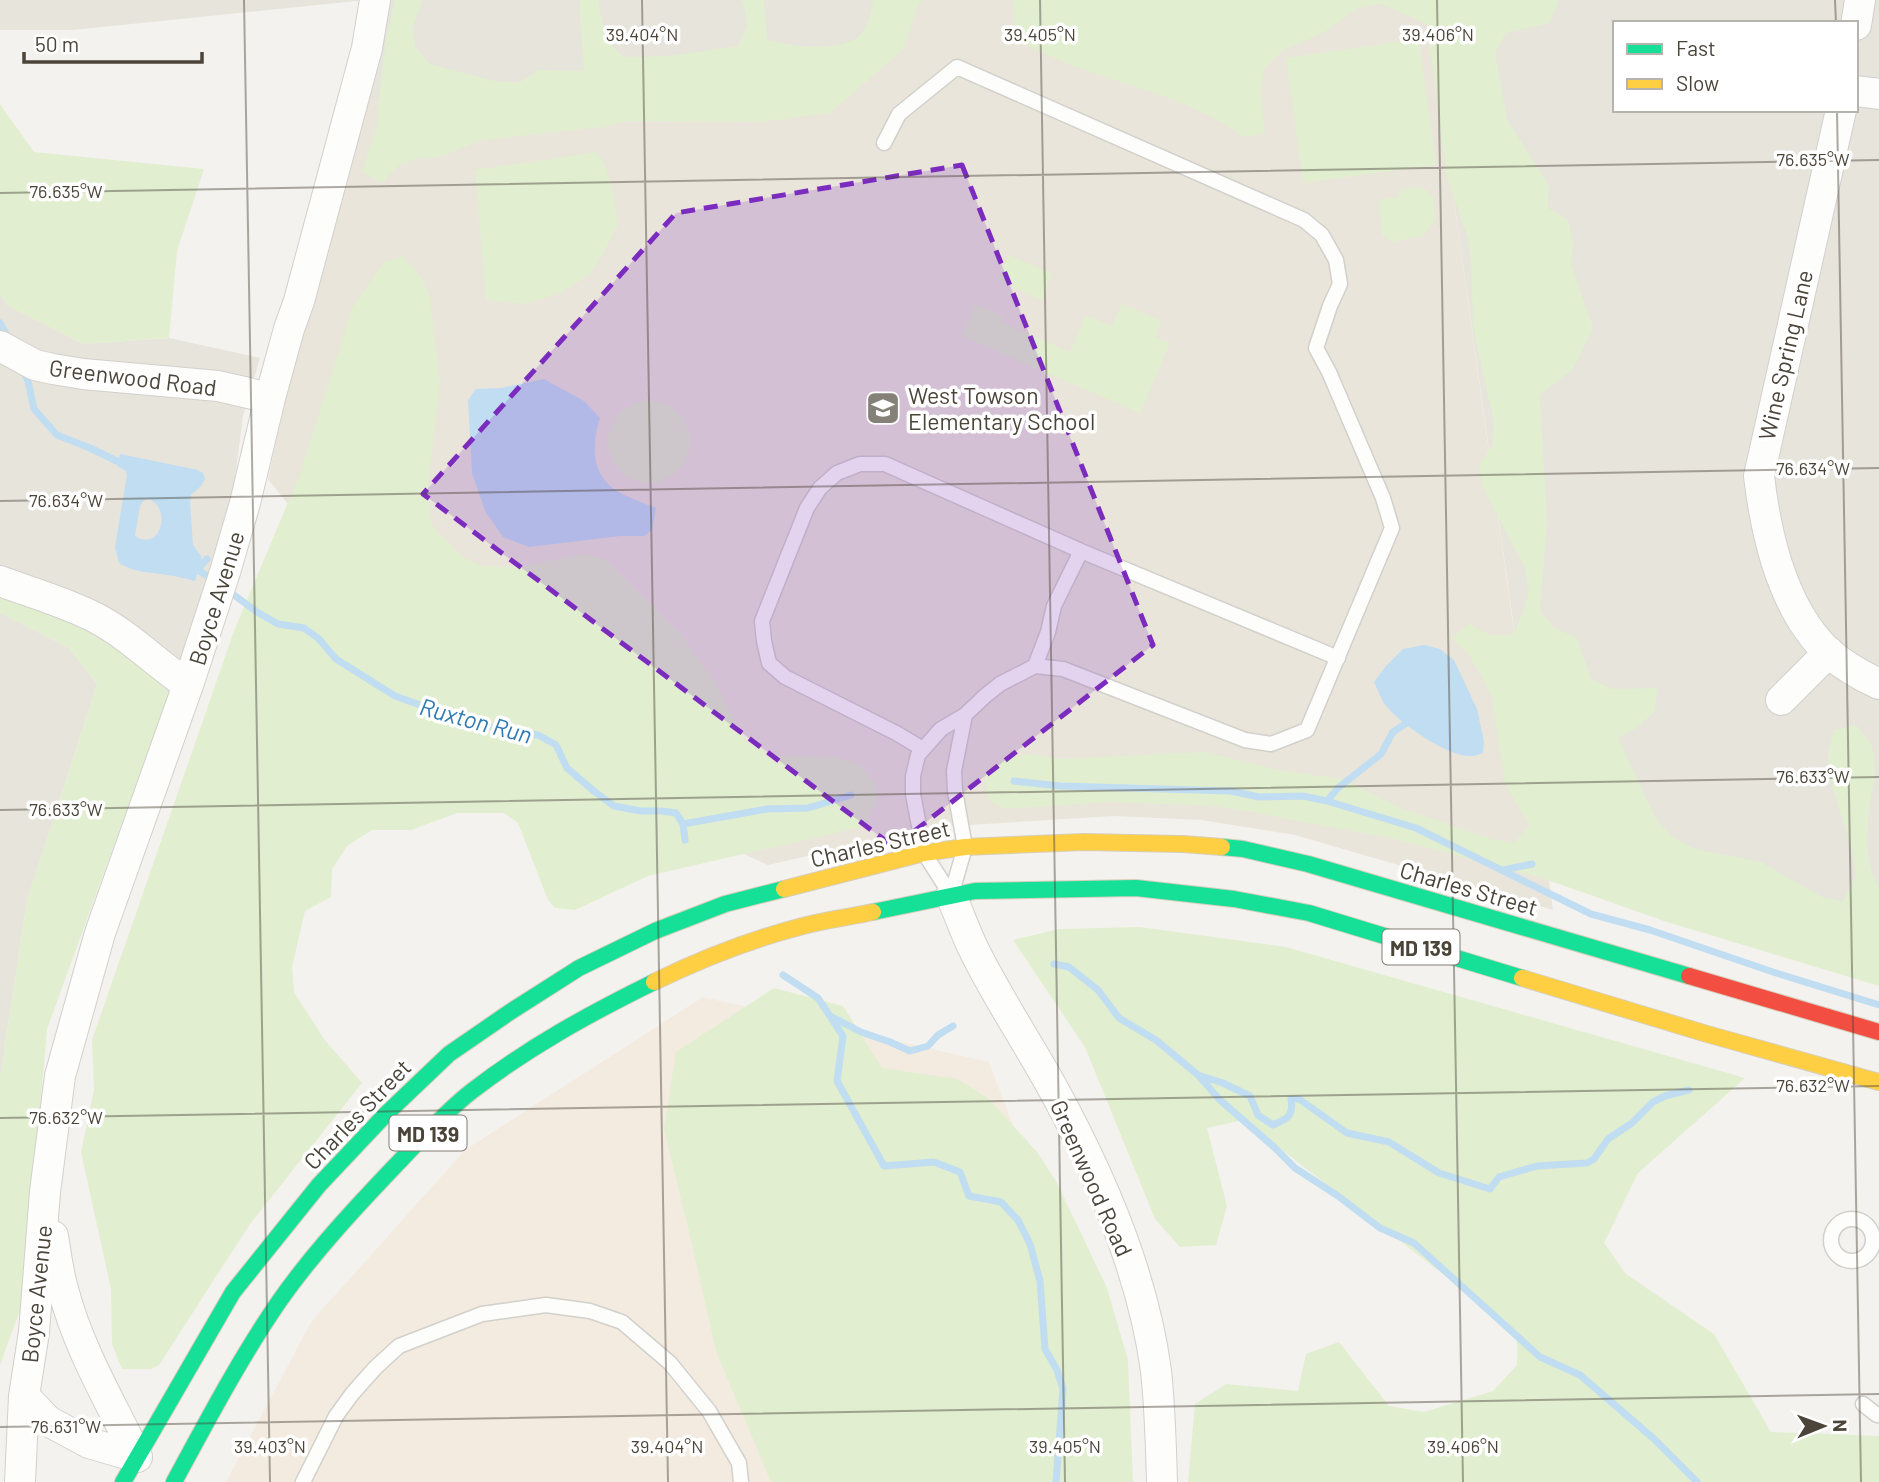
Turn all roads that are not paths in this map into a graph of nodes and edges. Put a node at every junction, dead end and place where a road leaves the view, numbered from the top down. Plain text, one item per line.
1 (375, 0) edge
2 (1860, 0) edge
3 (1857, 21) edge
4 (1858, 90) edge
5 (1879, 94) edge
6 (1841, 112) edge
7 (884, 143) dead end
8 (0, 346) edge
9 (270, 398) junction
10 (1081, 551) junction
11 (0, 581) edge
12 (1829, 652) junction
13 (1338, 658) junction
14 (1035, 666) junction
15 (1879, 684) edge
16 (188, 685) junction
17 (1780, 700) dead end
18 (965, 715) junction
19 (923, 749) junction
20 (965, 847) junction
21 (925, 853) junction
22 (951, 896) junction
23 (1879, 1032) edge
24 (1879, 1082) edge
25 (45, 1192) junction
26 (24, 1396) junction
27 (1863, 1404) dead end
28 (1879, 1415) edge
29 (135, 1467) edge
30 (172, 1480) edge
31 (20, 1482) edge
32 (303, 1482) edge
33 (741, 1482) edge
34 (1162, 1482) edge

1 - 9 street, Boyce Avenue
2 - 3 street
4 - 5 street
6 - 12 street, Wine Spring Lane
7 - 13 lane
8 - 9 street, Greenwood Road
9 - 16 street, Boyce Avenue
10 - 13 lane
10 - 14 lane
10 - 19 lane
11 - 16 street
12 - 15 street, Wine Spring Lane
12 - 17 street
13 - 14 lane
14 - 18 lane
16 - 25 street, Boyce Avenue
18 - 19 lane
18 - 20 lane
19 - 21 lane
20 - 21 main road, Charles Street / MD 139
20 - 22 lane
20 - 23 main road, Charles Street / MD 139
21 - 22 lane
21 - 29 main road, Charles Street / MD 139
22 - 24 main road, MD 139
22 - 30 main road, MD 139
22 - 34 street, Greenwood Road
25 - 26 street, Boyce Avenue
25 - 29 street, Boyce Avenue
26 - 29 street, Boyce Avenue
26 - 31 street, Boyce Avenue
27 - 28 lane
32 - 33 lane

